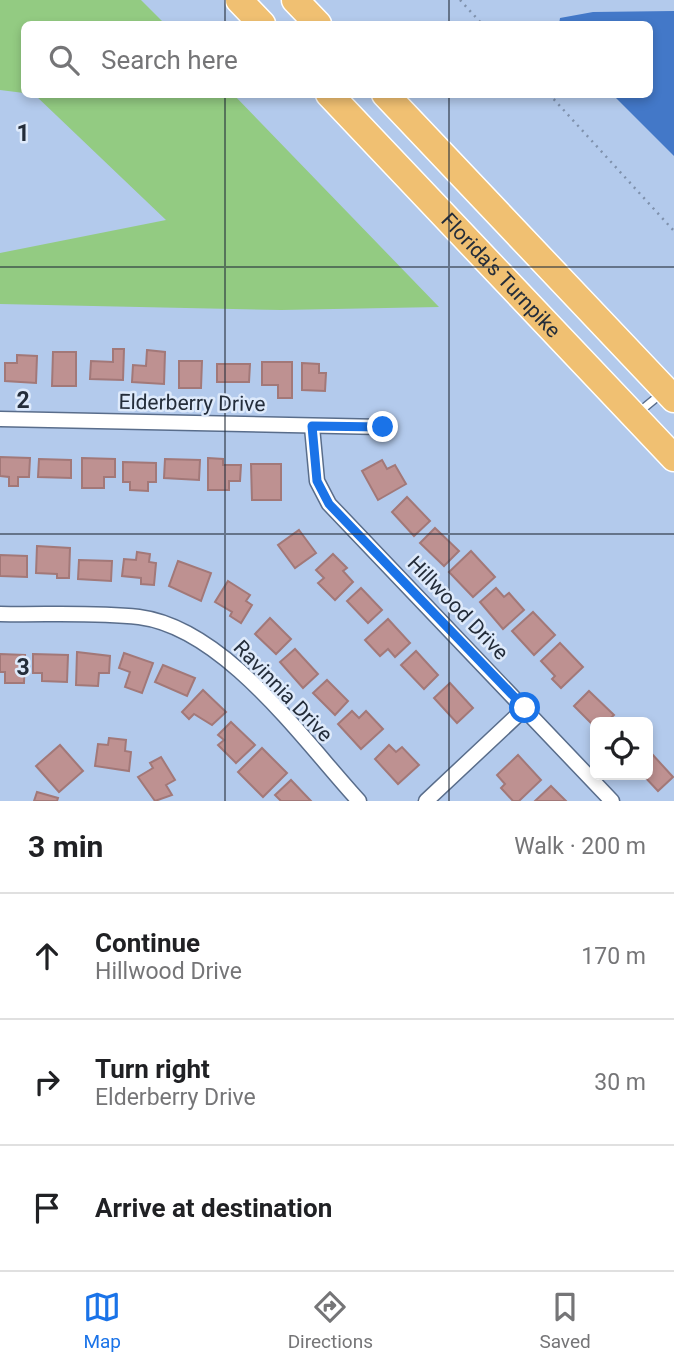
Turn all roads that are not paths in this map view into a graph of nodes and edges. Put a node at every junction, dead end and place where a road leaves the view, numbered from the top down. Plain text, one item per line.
1 (239, 0) edge
2 (295, 0) edge
3 (259, 21) edge
4 (315, 21) edge
5 (333, 98) edge
6 (389, 98) edge
7 (670, 395) edge
8 (634, 416) junction
9 (0, 419) edge
10 (312, 426) junction
11 (383, 427) dead end
12 (674, 458) edge
13 (0, 614) edge
14 (525, 708) junction
15 (359, 801) edge
16 (426, 801) edge
17 (612, 801) edge

1 - 3 highway
2 - 4 highway
5 - 8 highway, Florida's Turnpike
6 - 7 highway, Florida's Turnpike
7 - 8 lane
8 - 12 highway, Florida's Turnpike
9 - 10 street, Elderberry Drive
10 - 11 street, Elderberry Drive
10 - 14 street, Hillwood Drive
13 - 15 street, Ravinnia Drive
14 - 16 street
14 - 17 street, Hillwood Drive

